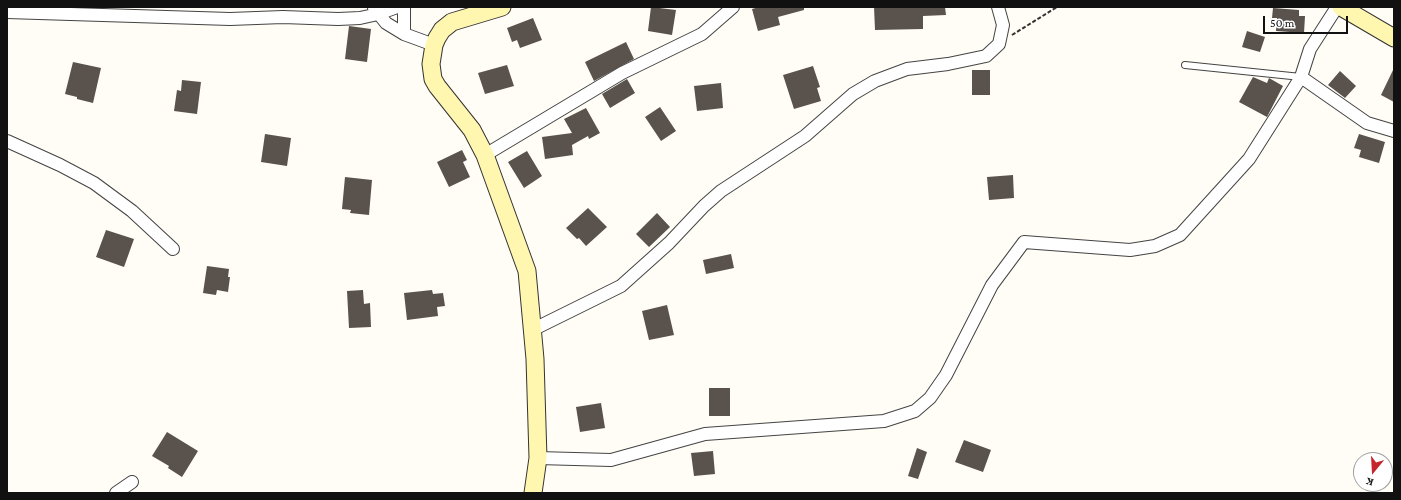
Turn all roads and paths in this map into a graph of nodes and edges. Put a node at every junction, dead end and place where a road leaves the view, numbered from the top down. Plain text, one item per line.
1 (397, 7) edge
2 (404, 7) edge
3 (502, 7) edge
4 (733, 7) edge
5 (998, 7) edge
6 (1057, 7) edge
7 (1337, 7) edge
8 (1341, 7) edge
9 (376, 11) edge
10 (7, 12) edge
11 (404, 34) junction
12 (1394, 38) edge
13 (999, 44) junction
14 (434, 45) junction
15 (1186, 65) dead end
16 (1301, 77) junction
17 (1394, 131) edge
18 (7, 141) edge
19 (485, 155) junction
20 (173, 249) dead end
21 (532, 330) junction
22 (538, 458) junction
23 (132, 482) dead end
24 (116, 493) edge
25 (533, 493) edge

1 - 9 street
2 - 11 street
3 - 14 street
4 - 19 street
5 - 13 street
6 - 13 path
7 - 16 street
8 - 12 street
9 - 10 street
9 - 11 street
11 - 14 street
13 - 21 street
14 - 19 street
15 - 16 lane
16 - 17 street
16 - 22 street
18 - 20 street
19 - 21 street
21 - 22 street
22 - 25 street
23 - 24 street

